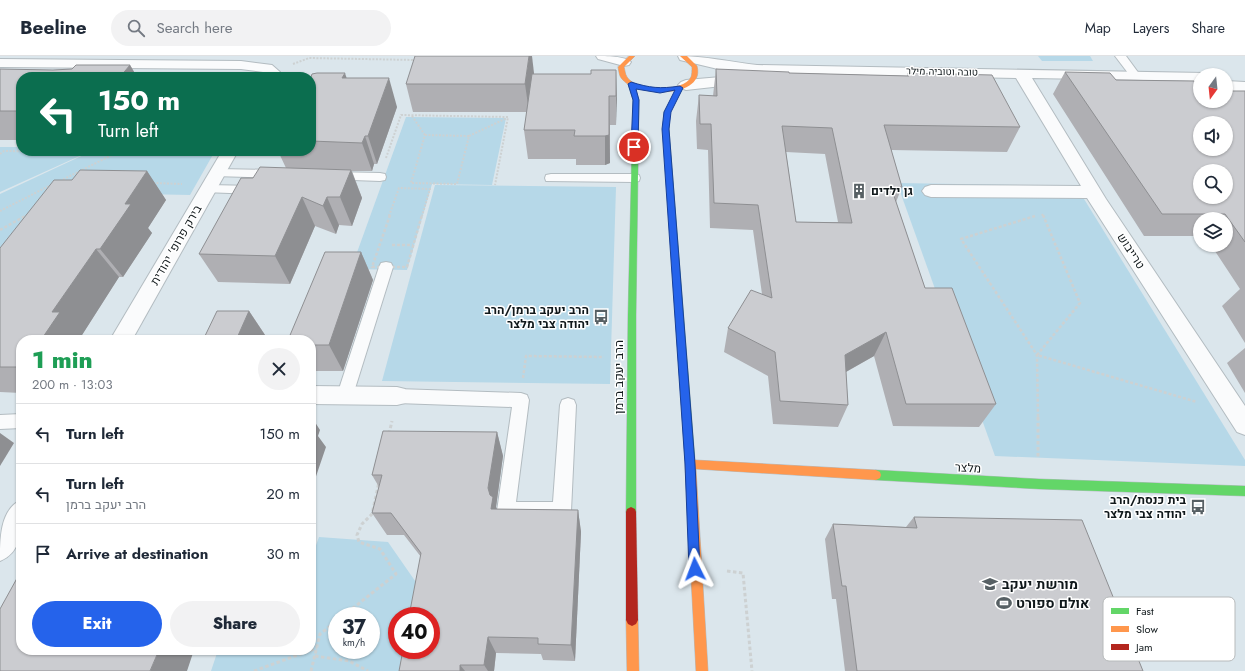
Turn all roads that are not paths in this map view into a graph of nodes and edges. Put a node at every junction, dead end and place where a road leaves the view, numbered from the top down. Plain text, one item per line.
1 (603, 56) edge
2 (684, 56) edge
3 (1120, 56) edge
4 (628, 58) edge
5 (35, 60) edge
6 (0, 63) edge
7 (270, 72) edge
8 (1135, 75) junction
9 (1193, 76) edge
10 (1233, 76) edge
11 (1245, 77) edge
12 (1024, 78) junction
13 (631, 84) junction
14 (1193, 86) edge
15 (1233, 86) edge
16 (1245, 86) edge
17 (683, 87) junction
18 (227, 156) edge
19 (287, 174) edge
20 (318, 175) edge
21 (380, 177) road end
22 (551, 178) dead end
23 (634, 178) junction
24 (212, 182) junction
25 (270, 190) edge
26 (931, 191) dead end
27 (1093, 192) junction
28 (386, 267) road end
29 (124, 335) edge
30 (316, 395) edge
31 (345, 395) junction
32 (397, 396) joint
33 (568, 404) dead end
34 (1241, 420) edge
35 (16, 421) edge
36 (0, 422) edge
37 (690, 464) junction
38 (1245, 491) edge
39 (16, 521) edge
40 (0, 548) edge
41 (633, 671) edge
42 (702, 671) edge

1 - 4 street
2 - 12 street, טובה וטוביה מילר
2 - 17 street
3 - 8 lane
4 - 13 street, הרב יעקב ברמן
5 - 6 street
5 - 7 street
8 - 9 street, טובה וטוביה מילר
8 - 12 street, טובה וטוביה מילר
10 - 11 street
12 - 14 street, טובה וטוביה מילר
12 - 17 street, טובה וטוביה מילר
12 - 27 street, טרייבוש
13 - 17 street
13 - 23 street, הרב יעקב ברמן
15 - 16 street
17 - 37 street
18 - 24 street, בירק פרופ' יהודית
19 - 24 lane
20 - 21 lane
22 - 23 lane
23 - 41 street, הרב יעקב ברמן
24 - 25 lane
24 - 29 street, בירק פרופ' יהודית
26 - 27 street
27 - 34 street, טרייבוש
28 - 31 lane
30 - 31 street
31 - 32 street
32 - 33 lane
35 - 36 lane
37 - 38 street, מלצר
37 - 42 street
39 - 40 street

